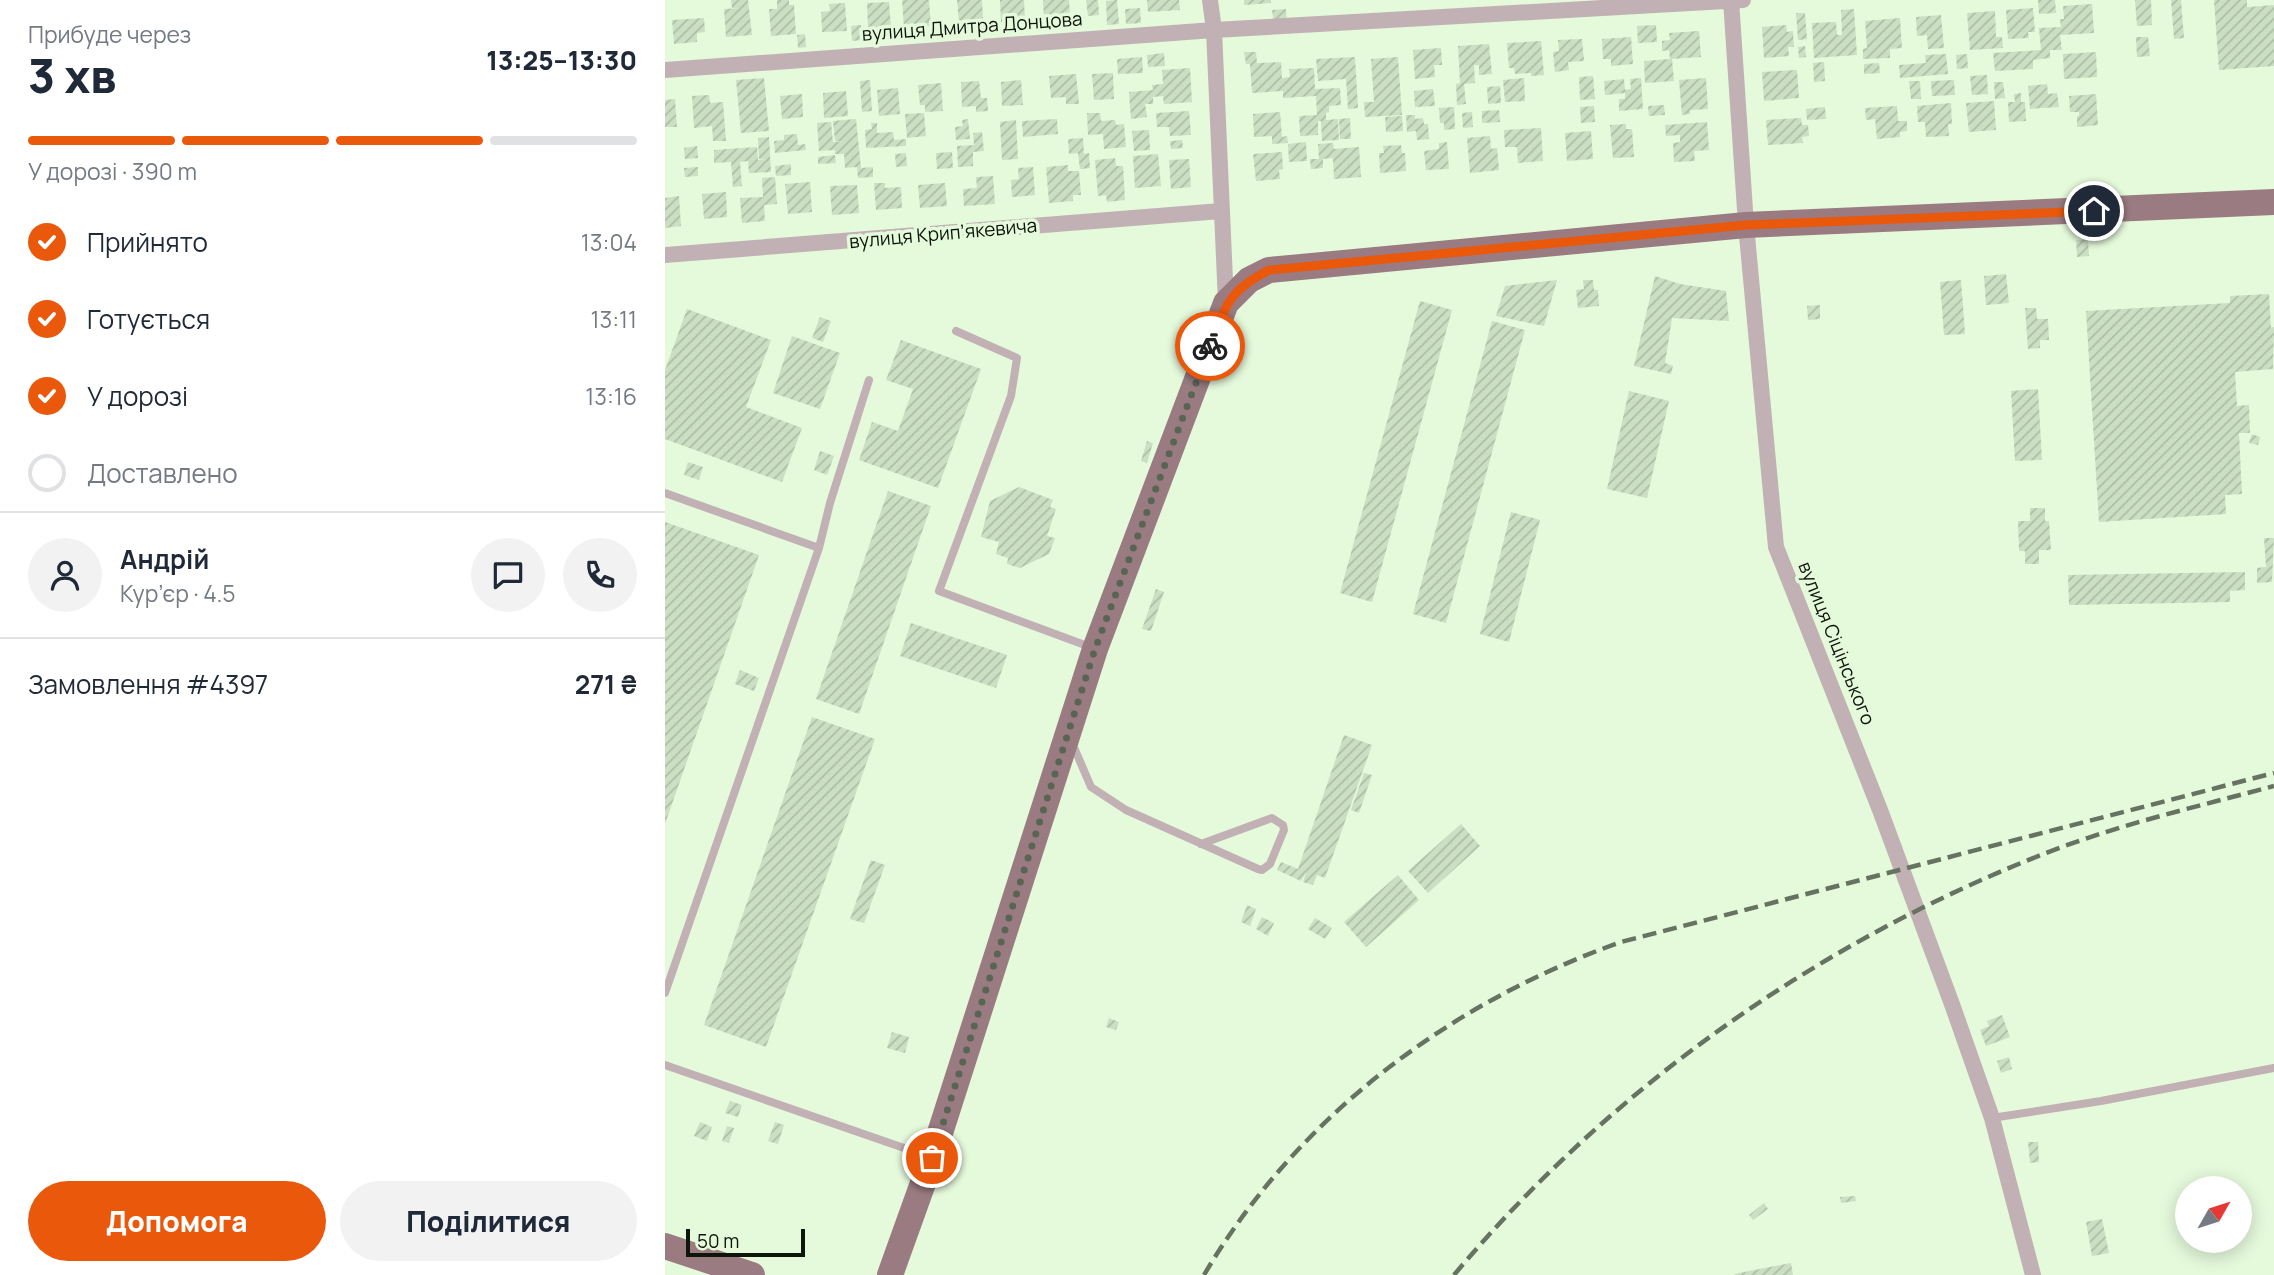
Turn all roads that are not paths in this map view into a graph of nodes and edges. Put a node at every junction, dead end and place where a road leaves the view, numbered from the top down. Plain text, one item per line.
1 (1210, 0) edge
2 (1731, 0) edge
3 (1743, 0) edge
4 (1214, 30) junction
5 (665, 70) edge
6 (2274, 202) edge
7 (1221, 211) junction
8 (1746, 225) junction
9 (665, 255) edge
10 (1226, 303) junction
11 (956, 331) dead end
12 (869, 380) dead end
13 (665, 494) edge
14 (819, 548) junction
15 (1095, 649) junction
16 (1069, 732) junction
17 (1201, 844) junction
18 (665, 993) edge
19 (665, 1065) edge
20 (2274, 1068) edge
21 (1992, 1118) junction
22 (932, 1158) junction
23 (665, 1246) edge
24 (748, 1274) edge
25 (890, 1275) edge
26 (2033, 1275) edge

1 - 4 street
2 - 3 street, вулиця Дмитра Донцова
2 - 4 street, вулиця Дмитра Донцова
2 - 8 street, вулиця Сіцінського
4 - 5 street, вулиця Дмитра Донцова
4 - 7 street
6 - 8 main road
7 - 9 street, вулиця Крипʼякевича
7 - 10 street
8 - 10 main road
8 - 21 street, вулиця Сіцінського
10 - 15 main road
11 - 15 lane
12 - 14 lane
13 - 14 lane
14 - 18 lane
15 - 16 main road
16 - 17 lane
16 - 22 main road
17 - 17 lane
19 - 22 lane
20 - 21 lane
21 - 26 street, вулиця Сіцінського
22 - 25 main road
23 - 24 main road

